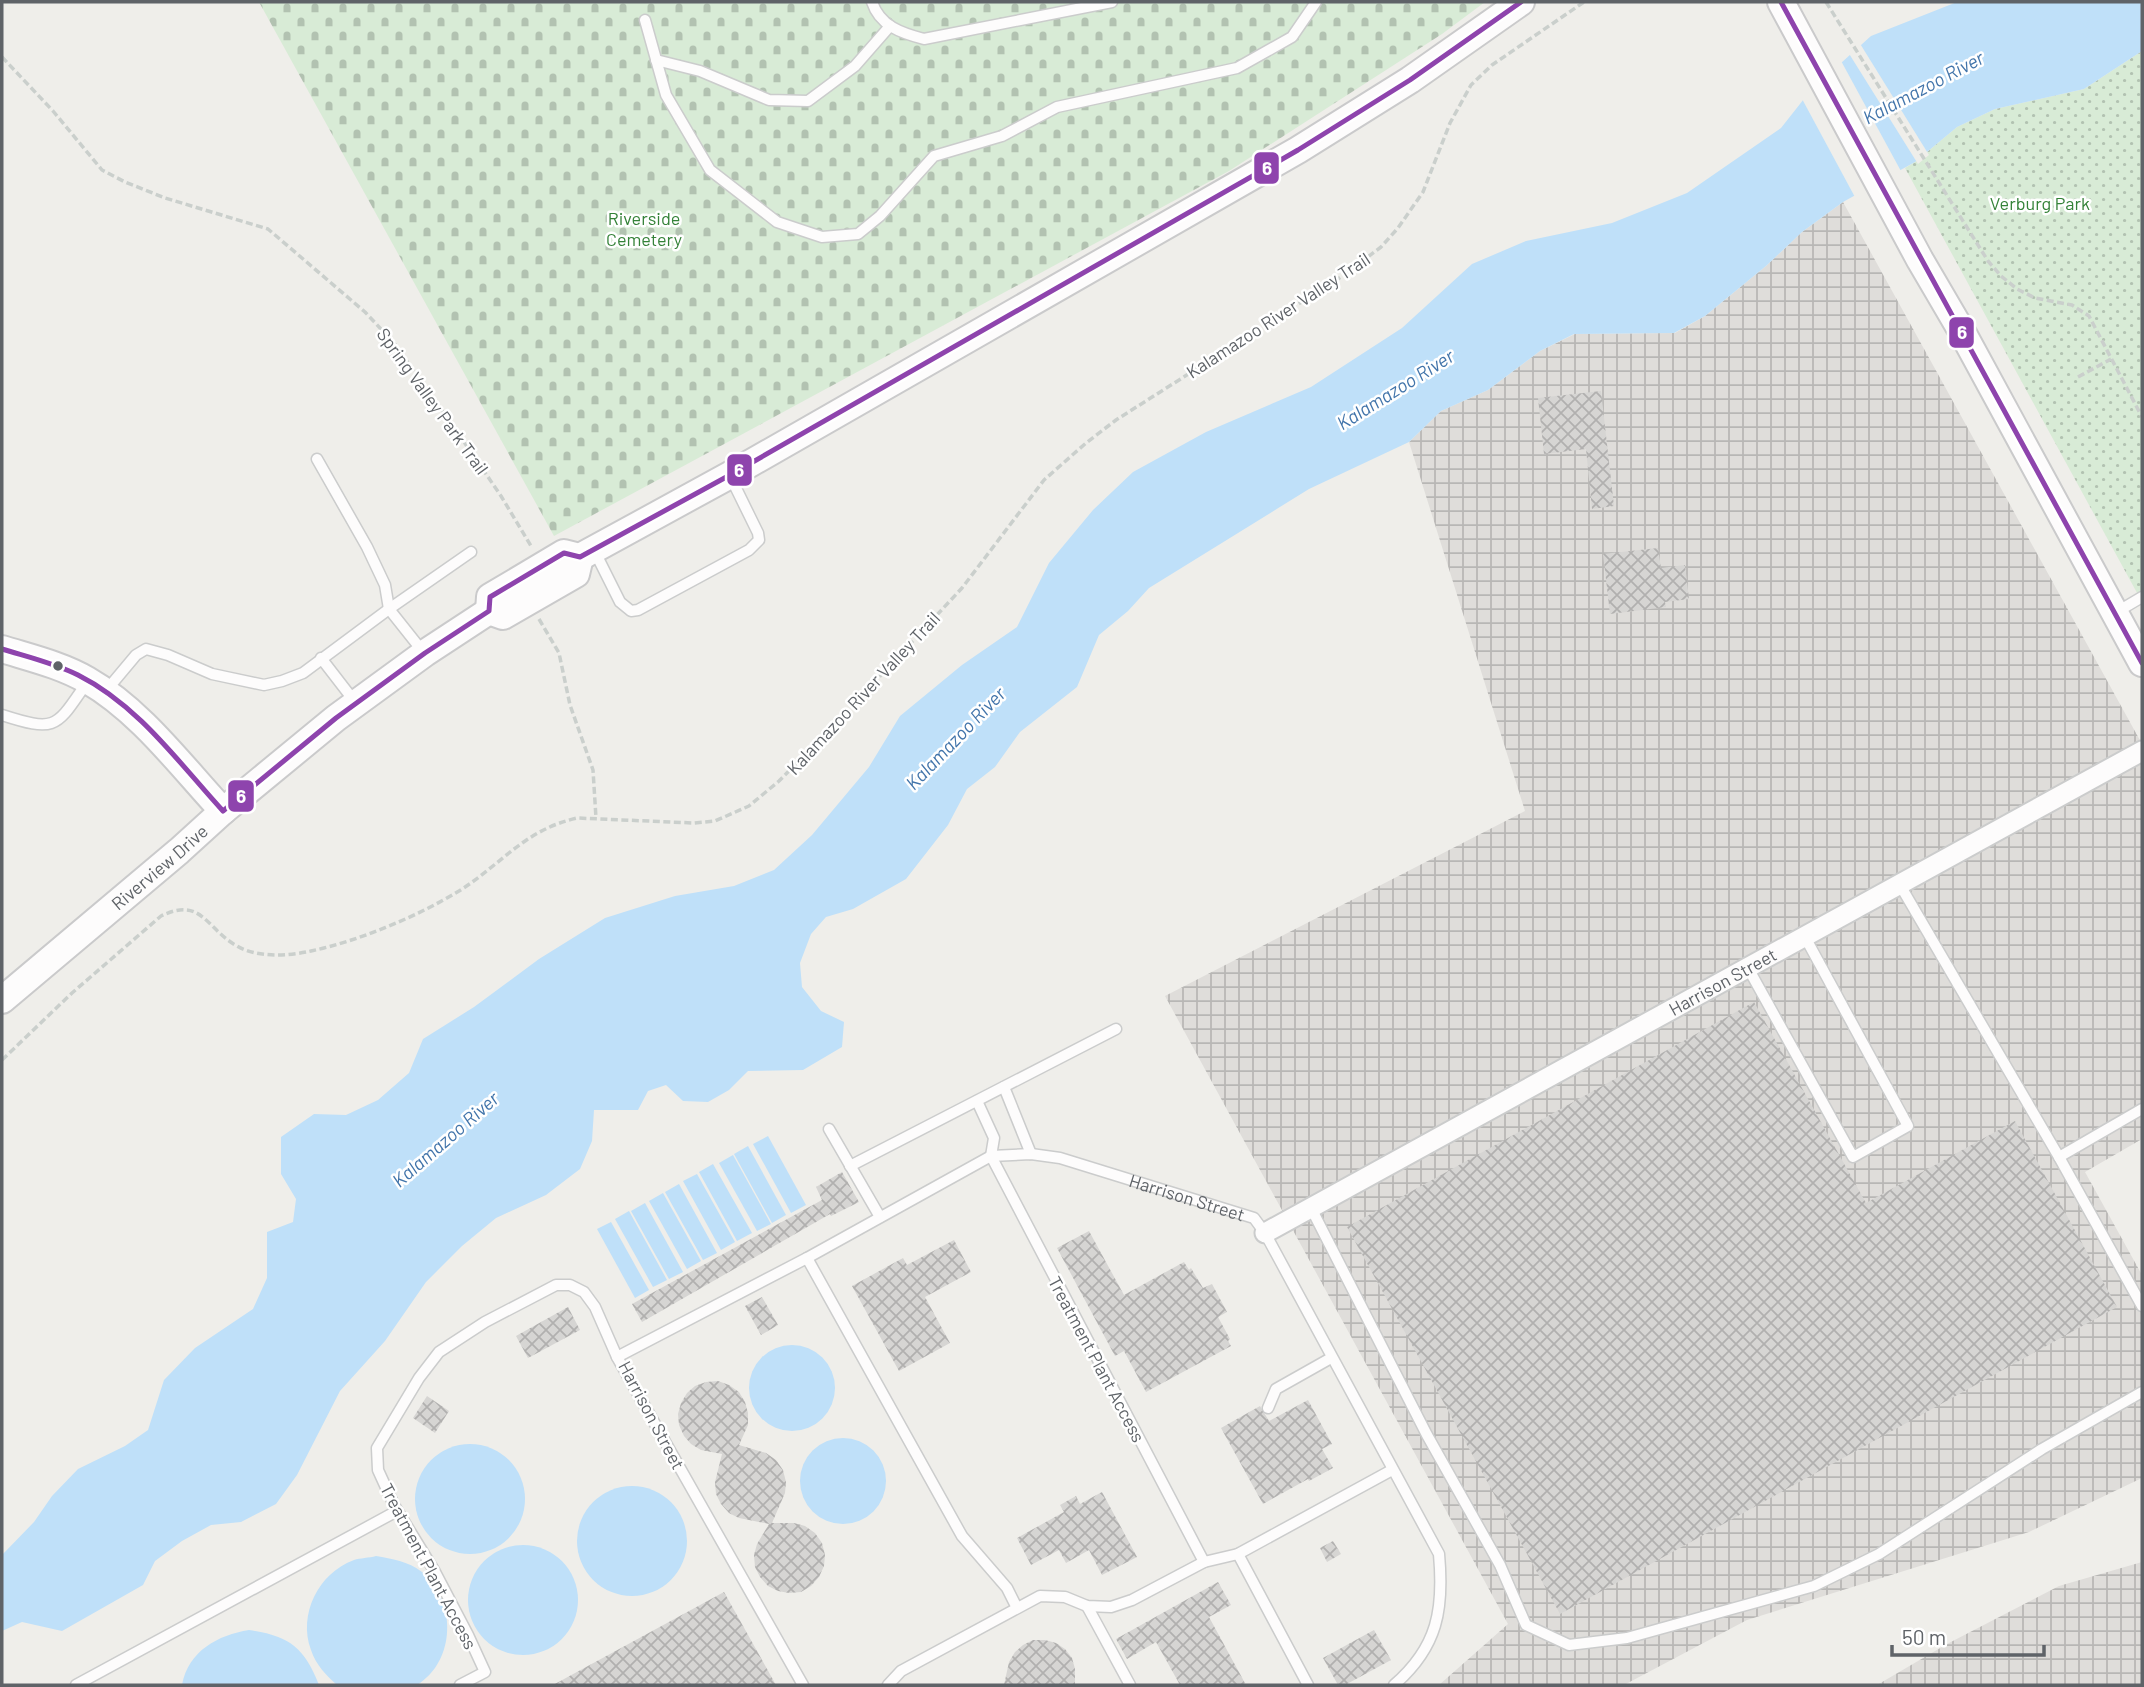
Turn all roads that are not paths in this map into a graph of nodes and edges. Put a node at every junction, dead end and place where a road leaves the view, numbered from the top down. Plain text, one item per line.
1 (872, 2) edge
2 (1112, 2) edge
3 (1316, 2) edge
4 (1521, 2) edge
5 (1786, 13) edge
6 (645, 20) dead end
7 (890, 26) junction
8 (656, 61) junction
9 (317, 460) dead end
10 (730, 475) junction
11 (471, 552) dead end
12 (587, 553) junction
13 (2142, 597) edge
14 (389, 609) junction
15 (489, 611) junction
16 (2115, 613) junction
17 (2, 649) edge
18 (425, 653) junction
19 (321, 659) junction
20 (2142, 663) edge
21 (97, 687) junction
22 (356, 703) junction
23 (2, 715) edge
24 (2142, 751) edge
25 (223, 811) junction
26 (1900, 885) junction
27 (1805, 937) junction
28 (1748, 968) junction
29 (2, 1000) edge
30 (1116, 1029) dead end
31 (1004, 1087) junction
32 (977, 1101) junction
33 (2142, 1109) edge
34 (829, 1129) dead end
35 (1031, 1154) junction
36 (991, 1156) junction
37 (2059, 1157) junction
38 (850, 1166) junction
39 (1311, 1208) junction
40 (880, 1217) junction
41 (1265, 1233) junction
42 (807, 1258) junction
43 (2142, 1306) edge
44 (618, 1357) junction
45 (1331, 1358) junction
46 (2142, 1392) edge
47 (1268, 1408) dead end
48 (1392, 1470) junction
49 (397, 1511) junction
50 (1238, 1554) junction
51 (1204, 1562) junction
52 (1087, 1606) junction
53 (1017, 1608) junction
54 (76, 1685) edge
55 (460, 1685) edge
56 (803, 1685) edge
57 (887, 1685) edge
58 (1130, 1685) edge
59 (1308, 1685) edge
60 (1394, 1685) edge

1 - 7 lane
2 - 7 lane
3 - 8 lane
4 - 10 street, Riverview Drive
5 - 16 street
6 - 8 lane
7 - 8 lane
9 - 14 lane
10 - 12 street, Riverview Drive
10 - 12 lane
11 - 14 lane
12 - 15 street, Riverview Drive
12 - 15 street, Riverview Drive
13 - 16 lane
14 - 18 lane
14 - 19 lane
15 - 18 street, Riverview Drive
16 - 20 street
17 - 21 street
18 - 22 street, Riverview Drive
19 - 21 lane
19 - 22 lane
21 - 23 lane
21 - 25 street
22 - 25 street, Riverview Drive
24 - 26 street, Harrison Street
25 - 29 street, Riverview Drive
26 - 27 street, Harrison Street
26 - 37 lane
27 - 28 street, Harrison Street
27 - 28 lane
28 - 39 street, Harrison Street
30 - 31 lane
31 - 32 lane
31 - 35 lane
32 - 36 lane
32 - 38 lane
33 - 37 lane
34 - 38 lane
35 - 36 lane, Harrison Street
35 - 41 lane, Harrison Street
36 - 40 lane, Harrison Street
36 - 51 lane, Treatment Plant Access
37 - 43 lane
38 - 40 lane
39 - 41 street, Harrison Street
39 - 46 lane
40 - 42 lane, Harrison Street
41 - 45 lane
42 - 44 lane, Harrison Street
42 - 53 lane
44 - 49 lane, Treatment Plant Access
44 - 56 lane, Harrison Street
45 - 47 lane
45 - 48 lane
48 - 50 lane
48 - 60 lane
49 - 54 lane
49 - 55 lane, Treatment Plant Access
50 - 51 lane
50 - 59 lane
51 - 52 lane
52 - 53 lane
52 - 58 lane
53 - 57 lane

